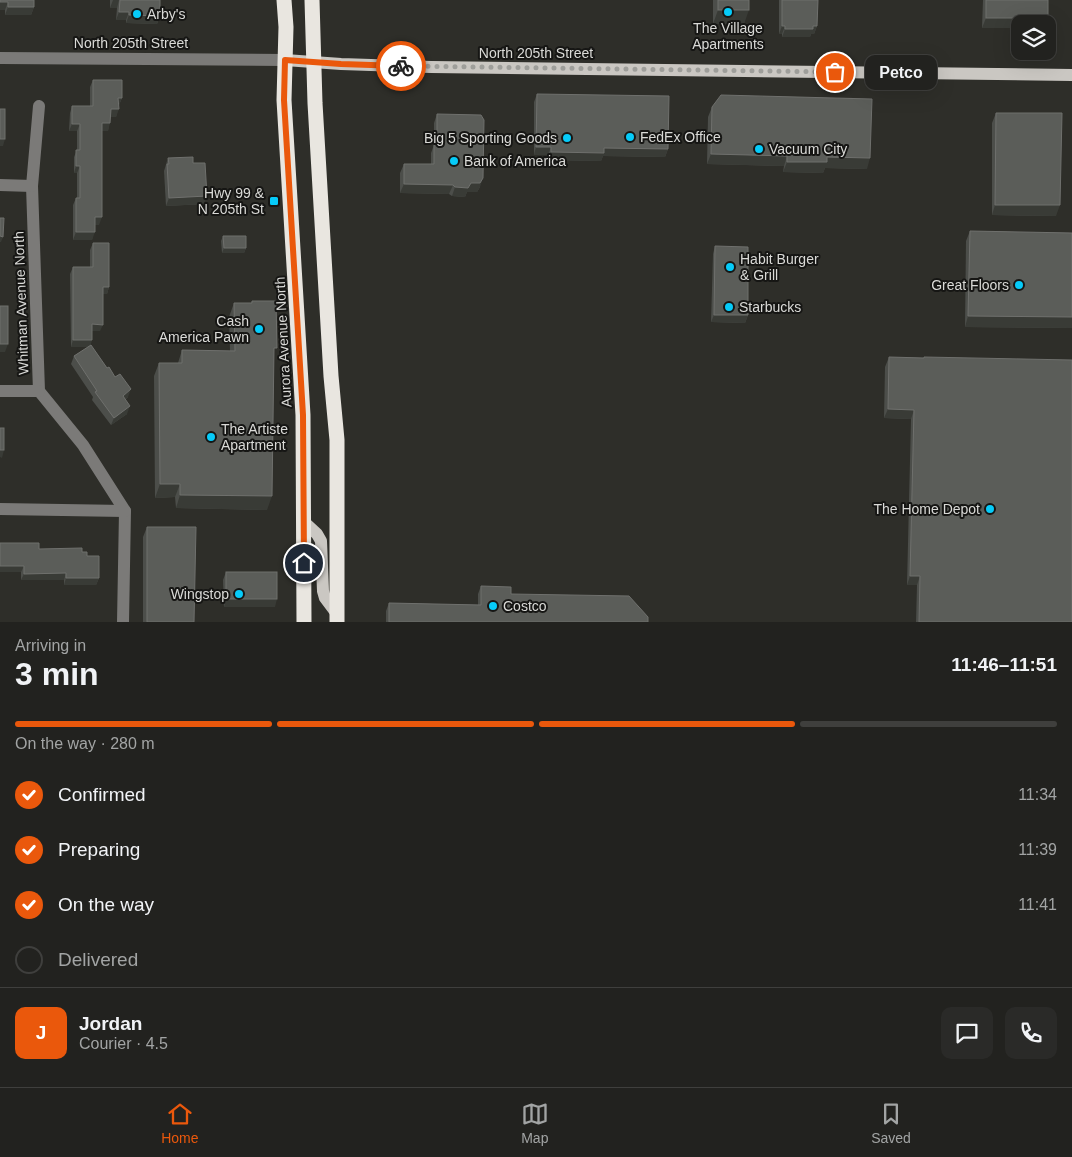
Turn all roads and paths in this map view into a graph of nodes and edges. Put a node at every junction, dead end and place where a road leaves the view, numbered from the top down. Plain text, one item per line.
1 (284, 0) edge
2 (312, 0) edge
3 (0, 58) edge
4 (285, 60) junction
5 (314, 62) junction
6 (1072, 75) edge
7 (39, 106) dead end
8 (0, 185) edge
9 (32, 186) junction
10 (0, 391) edge
11 (39, 391) junction
12 (0, 509) edge
13 (124, 510) junction
14 (304, 522) junction
15 (337, 618) edge
16 (123, 622) edge
17 (304, 622) edge

1 - 4 highway, Aurora Avenue North
2 - 5 highway
3 - 4 street, North 205th Street
4 - 5 main road, North 205th Street
4 - 14 highway, Aurora Avenue North
5 - 6 main road, North 205th Street
5 - 15 highway
7 - 9 street, Whitman Avenue North
8 - 9 street
9 - 11 street, Whitman Avenue North
10 - 11 street
11 - 13 street, Whitman Avenue North
12 - 13 street
13 - 16 street
14 - 15 main road
14 - 17 highway, Aurora Avenue North

